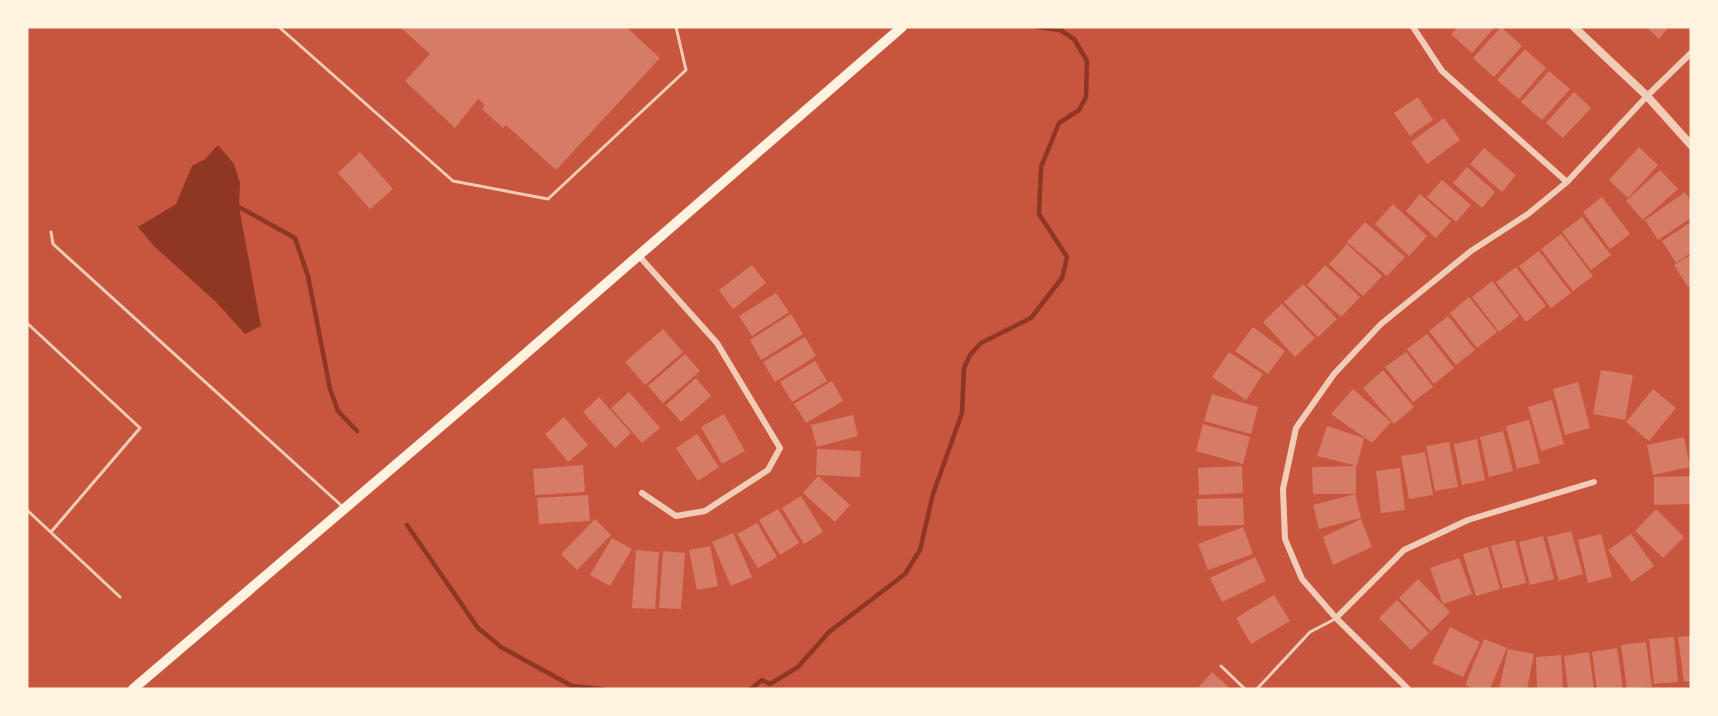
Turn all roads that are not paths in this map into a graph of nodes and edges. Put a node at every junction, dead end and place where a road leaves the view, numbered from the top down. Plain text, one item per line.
1 (279, 27) edge
2 (676, 27) edge
3 (902, 27) edge
4 (1413, 27) edge
5 (1574, 27) edge
6 (1691, 53) edge
7 (1647, 96) junction
8 (1691, 145) edge
9 (1567, 182) junction
10 (51, 232) dead end
11 (639, 256) junction
12 (27, 323) edge
13 (1594, 482) dead end
14 (642, 493) dead end
15 (344, 508) junction
16 (27, 510) edge
17 (51, 532) junction
18 (120, 597) dead end
19 (1335, 618) junction
20 (1221, 666) dead end
21 (133, 689) edge
22 (1245, 689) edge
23 (1257, 689) edge
24 (1408, 689) edge

1 - 2 lane
3 - 11 main road
4 - 9 street
5 - 7 street
6 - 7 street
7 - 8 street
7 - 9 street
9 - 19 street
10 - 15 lane
11 - 14 street
11 - 15 main road
12 - 17 lane
13 - 19 street
15 - 21 main road
16 - 17 lane
17 - 18 lane
19 - 23 lane
19 - 24 street
20 - 22 lane

